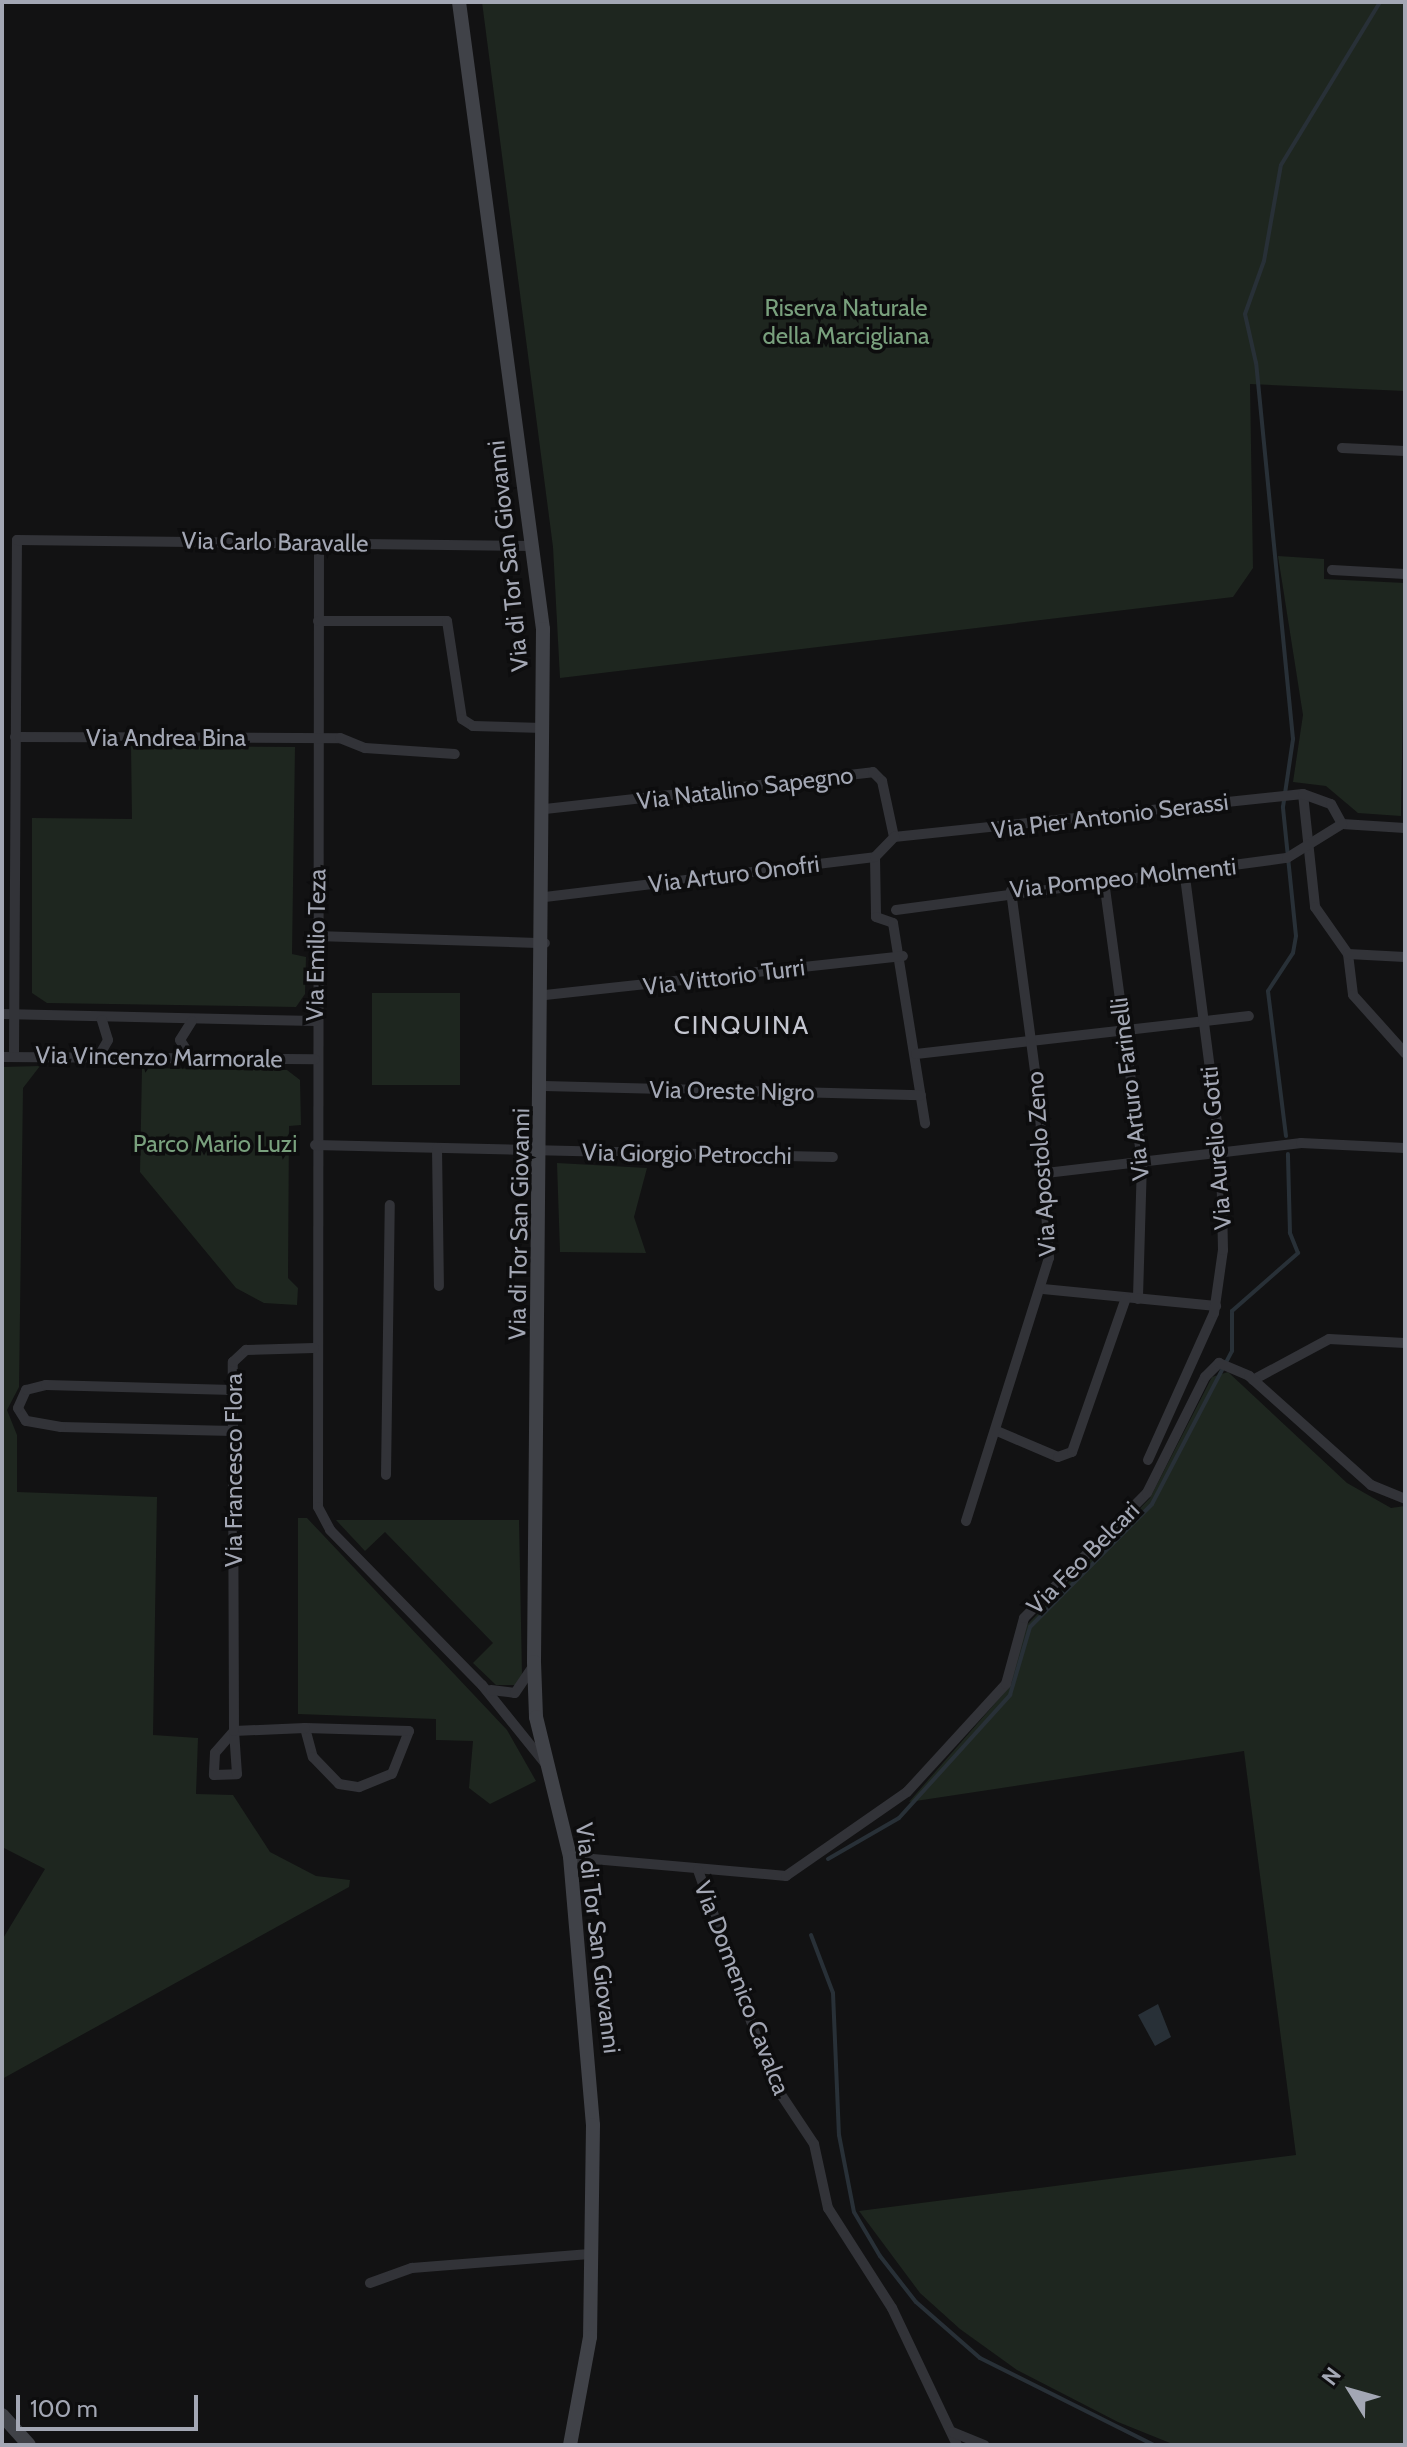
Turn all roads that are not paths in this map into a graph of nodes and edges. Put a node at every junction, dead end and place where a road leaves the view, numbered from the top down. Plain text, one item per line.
1 (459, 2) edge
2 (1342, 448) dead end
3 (1405, 451) edge
4 (319, 542) junction
5 (533, 546) junction
6 (1332, 570) dead end
7 (1405, 574) edge
8 (318, 621) junction
9 (543, 728) junction
10 (15, 737) junction
11 (318, 739) junction
12 (455, 754) dead end
13 (1303, 794) junction
14 (545, 809) junction
15 (1342, 824) junction
16 (1405, 828) edge
17 (894, 837) junction
18 (1308, 847) junction
19 (875, 857) junction
20 (1184, 871) junction
21 (1104, 881) junction
22 (1011, 891) junction
23 (545, 897) junction
24 (881, 905) junction
25 (896, 910) junction
26 (893, 923) junction
27 (316, 936) junction
28 (545, 943) junction
29 (1348, 954) junction
30 (903, 956) junction
31 (1405, 957) edge
32 (545, 995) junction
33 (2, 1014) edge
34 (15, 1015) junction
35 (1249, 1016) dead end
36 (102, 1020) junction
37 (2, 1021) edge
38 (192, 1021) junction
39 (315, 1021) junction
40 (1204, 1021) junction
41 (1124, 1030) junction
42 (1032, 1042) junction
43 (1405, 1053) edge
44 (2, 1054) edge
45 (100, 1054) junction
46 (916, 1054) junction
47 (14, 1055) junction
48 (191, 1057) junction
49 (315, 1059) junction
50 (544, 1086) junction
51 (921, 1095) junction
52 (925, 1123) dead end
53 (315, 1145) junction
54 (437, 1148) junction
55 (1405, 1148) edge
56 (542, 1151) junction
57 (1221, 1154) junction
58 (833, 1157) dead end
59 (1142, 1162) junction
60 (1046, 1173) junction
61 (390, 1205) dead end
62 (439, 1286) dead end
63 (1043, 1289) junction
64 (1132, 1298) junction
65 (1216, 1306) junction
66 (1405, 1343) edge
67 (314, 1348) junction
68 (1189, 1375) junction
69 (1203, 1380) junction
70 (1253, 1380) junction
71 (233, 1390) junction
72 (233, 1431) junction
73 (997, 1431) junction
74 (1148, 1460) dead end
75 (386, 1475) dead end
76 (1405, 1499) edge
77 (966, 1521) dead end
78 (534, 1662) junction
79 (482, 1685) junction
80 (305, 1728) junction
81 (548, 1768) junction
82 (570, 1857) junction
83 (698, 1870) junction
84 (589, 2254) junction
85 (370, 2283) dead end
86 (2, 2415) edge
87 (952, 2432) junction
88 (29, 2445) edge
89 (570, 2445) edge
90 (957, 2445) edge
91 (985, 2445) edge

1 - 5 street, Via di Tor San Giovanni
2 - 3 street
4 - 5 street, Via Carlo Baravalle
4 - 8 street, Via Emilio Teza
4 - 10 street, Via Carlo Baravalle
5 - 9 street, Via di Tor San Giovanni
6 - 7 street
8 - 9 street
8 - 11 street, Via Emilio Teza
9 - 14 street, Via di Tor San Giovanni
10 - 11 street, Via Andrea Bina
10 - 34 street
11 - 12 street, Via Andrea Bina
11 - 27 street, Via Emilio Teza
13 - 15 street
13 - 17 street, Via Pier Antonio Serassi
13 - 18 street
14 - 17 street, Via Natalino Sapegno
14 - 23 street, Via di Tor San Giovanni
15 - 16 street
15 - 18 street, Via Pompeo Molmenti
17 - 19 street
18 - 20 street, Via Pompeo Molmenti
18 - 29 street
19 - 23 street, Via Arturo Onofri
19 - 24 street
20 - 21 street, Via Pompeo Molmenti
20 - 40 street, Via Aurelio Gotti
21 - 22 street, Via Pompeo Molmenti
21 - 41 street, Via Arturo Farinelli
22 - 25 street, Via Pompeo Molmenti
22 - 42 street, Via Apostolo Zeno
23 - 28 street, Via di Tor San Giovanni
24 - 25 street
24 - 26 street
25 - 26 street
26 - 30 street
27 - 28 street
27 - 39 street, Via Emilio Teza
28 - 32 street, Via di Tor San Giovanni
29 - 31 street
29 - 43 street
30 - 32 street, Via Vittorio Turri
30 - 46 street
32 - 50 street, Via di Tor San Giovanni
33 - 34 street, Via Vincenzo Marmorale
34 - 36 street, Via Vincenzo Marmorale
34 - 37 street
34 - 47 street
35 - 40 street
36 - 38 street, Via Vincenzo Marmorale
36 - 45 street
38 - 39 street, Via Vincenzo Marmorale
38 - 48 street
39 - 49 street, Via Emilio Teza
40 - 41 street
40 - 57 street, Via Aurelio Gotti
41 - 42 street
41 - 59 street, Via Arturo Farinelli
42 - 46 street
42 - 60 street, Via Apostolo Zeno
44 - 47 street, Via Vincenzo Marmorale
45 - 47 street, Via Vincenzo Marmorale
45 - 48 street, Via Vincenzo Marmorale
46 - 51 street
48 - 49 street, Via Vincenzo Marmorale
49 - 53 street, Via Emilio Teza
50 - 51 street, Via Oreste Nigro
50 - 56 street, Via di Tor San Giovanni
51 - 52 street
53 - 54 street, Via Giorgio Petrocchi
53 - 67 street, Via Emilio Teza
54 - 56 street, Via Giorgio Petrocchi
54 - 62 street
55 - 57 street
56 - 58 street, Via Giorgio Petrocchi
56 - 78 street, Via di Tor San Giovanni
57 - 59 street
57 - 65 street, Via Aurelio Gotti
59 - 60 street
59 - 64 street, Via Arturo Farinelli
60 - 63 street, Via Apostolo Zeno
61 - 75 street
63 - 64 street
63 - 73 street, Via Apostolo Zeno
64 - 65 street
64 - 73 street, Via Arturo Farinelli
65 - 68 street, Via Aurelio Gotti
66 - 70 street
67 - 71 street, Via Francesco Flora
67 - 79 street
68 - 69 street
68 - 74 street, Via Aurelio Gotti
69 - 70 street
69 - 83 street, Via Feo Belcari
70 - 76 street
71 - 72 street, Via Francesco Flora
71 - 72 street
72 - 80 street, Via Francesco Flora
73 - 77 street, Via Apostolo Zeno
78 - 79 street
78 - 81 street, Via di Tor San Giovanni
79 - 81 street
80 - 80 street
81 - 82 street, Via di Tor San Giovanni
82 - 83 street, Via Feo Belcari
82 - 84 street, Via di Tor San Giovanni
83 - 87 street, Via Domenico Cavalca
84 - 85 street
84 - 89 street, Via di Tor San Giovanni
86 - 88 street
87 - 90 street, Via Domenico Cavalca
87 - 91 street

